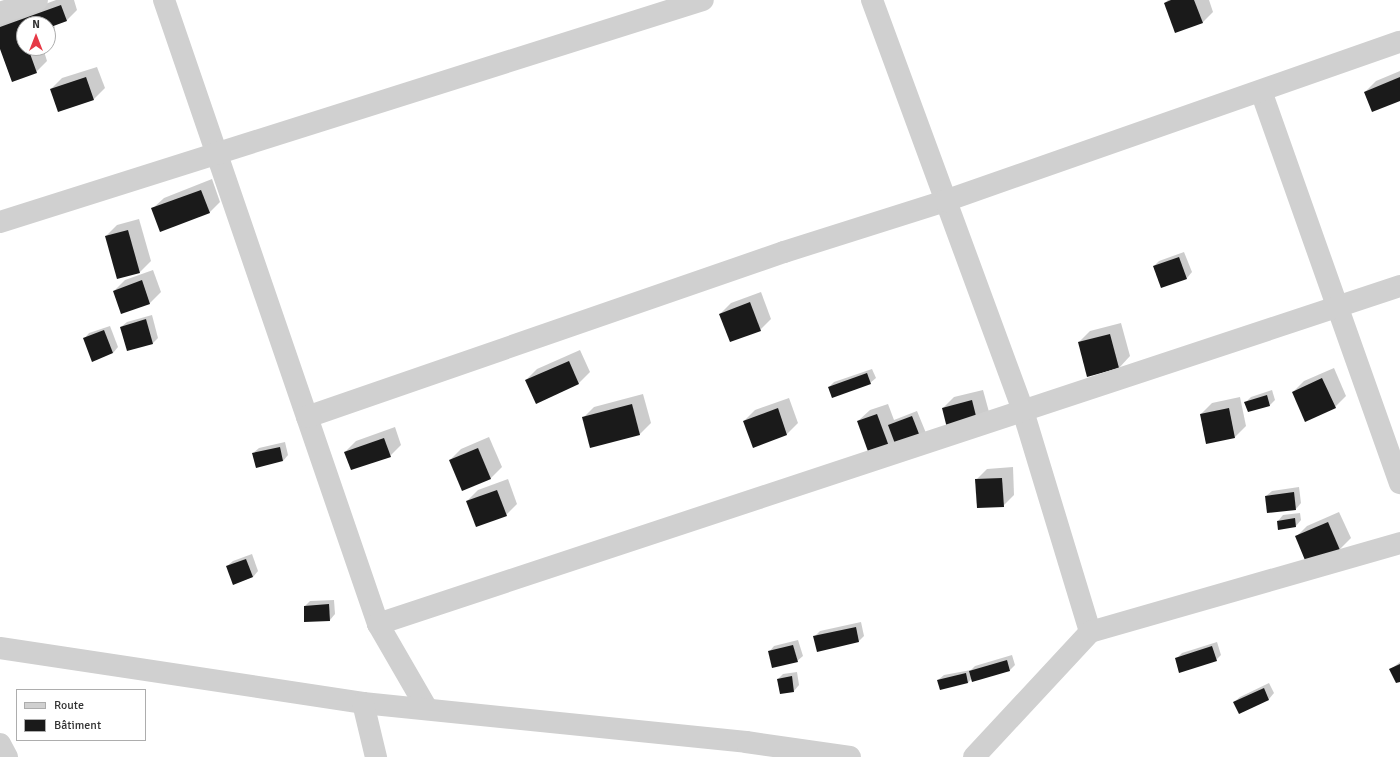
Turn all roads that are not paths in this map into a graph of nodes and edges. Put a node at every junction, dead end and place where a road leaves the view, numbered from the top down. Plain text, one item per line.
1 (37, 0) edge
2 (164, 0) edge
3 (703, 0) edge
4 (872, 0) edge
5 (0, 13) edge
6 (1400, 42) edge
7 (1261, 91) junction
8 (217, 153) junction
9 (945, 200) junction
10 (0, 222) edge
11 (1400, 286) edge
12 (1338, 306) junction
13 (1023, 411) junction
14 (307, 417) junction
15 (1400, 483) edge
16 (1400, 543) edge
17 (378, 624) junction
18 (1090, 632) junction
19 (0, 648) edge
20 (363, 702) junction
21 (426, 709) junction
22 (0, 744) edge
23 (747, 749) edge
24 (7, 757) edge
25 (376, 757) edge
26 (850, 757) edge
27 (974, 757) edge

1 - 5 street
2 - 8 street
3 - 8 street
4 - 9 street
6 - 7 street
7 - 9 street
7 - 12 street
8 - 10 street
8 - 14 street
9 - 13 street
9 - 14 street
11 - 12 street
12 - 13 street
12 - 15 street
13 - 17 street
13 - 18 street
14 - 17 street
16 - 18 street
17 - 21 street
18 - 27 street
19 - 20 street
20 - 21 street
20 - 25 street
21 - 23 street
22 - 24 street
23 - 26 street

